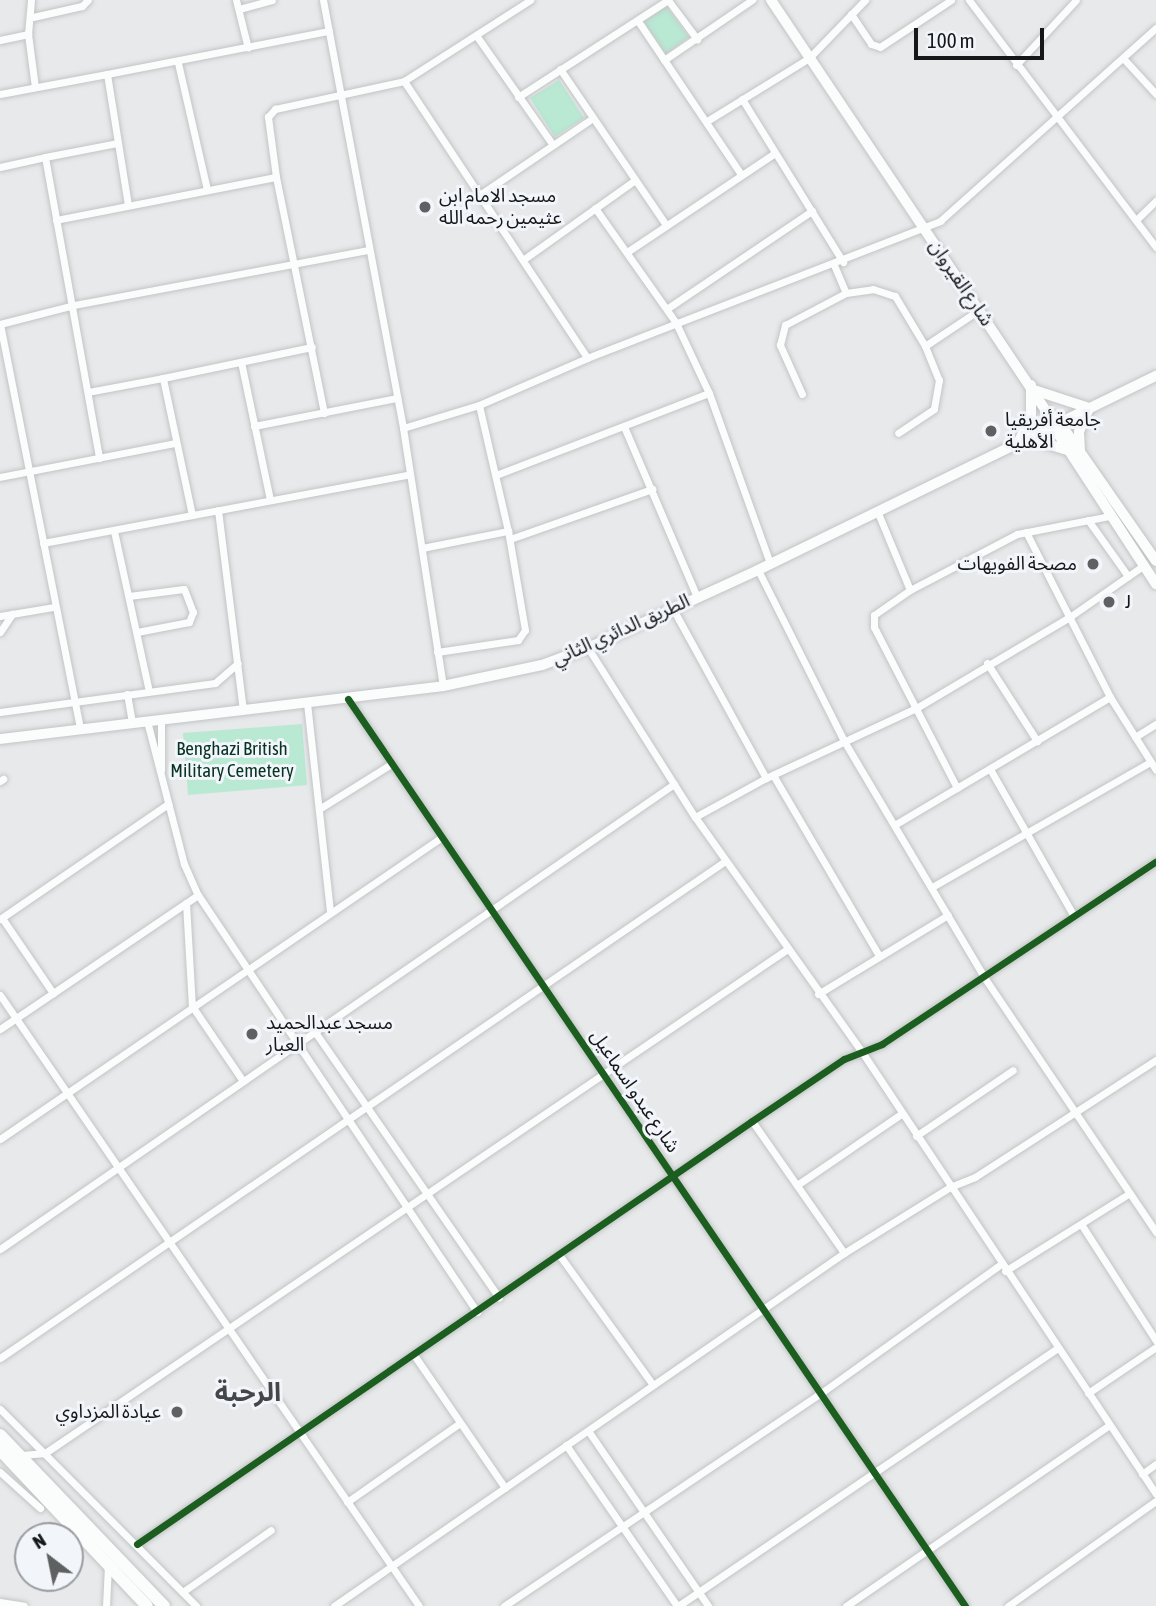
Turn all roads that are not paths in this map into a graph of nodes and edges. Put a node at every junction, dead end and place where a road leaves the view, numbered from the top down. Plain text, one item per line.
1 (31, 0) edge
2 (88, 0) edge
3 (236, 0) edge
4 (272, 0) edge
5 (323, 0) edge
6 (510, 0) edge
7 (530, 0) edge
8 (668, 0) edge
9 (752, 0) edge
10 (771, 0) edge
11 (864, 0) edge
12 (951, 0) edge
13 (969, 0) edge
14 (1076, 0) edge
15 (239, 9) junction
16 (517, 9) junction
17 (851, 14) junction
18 (33, 17) junction
19 (638, 20) junction
20 (1156, 29) edge
21 (329, 31) junction
22 (28, 34) junction
23 (476, 36) junction
24 (697, 39) junction
25 (0, 40) edge
26 (248, 48) junction
27 (809, 58) junction
28 (1123, 58) junction
29 (664, 60) junction
30 (178, 63) junction
31 (1016, 65) junction
32 (560, 69) junction
33 (107, 74) junction
34 (404, 81) junction
35 (35, 87) junction
36 (0, 94) edge
37 (1156, 94) edge
38 (518, 97) junction
39 (339, 98) junction
40 (742, 99) junction
41 (593, 118) junction
42 (1056, 119) junction
43 (707, 121) junction
44 (117, 143) junction
45 (553, 145) junction
46 (775, 153) junction
47 (45, 157) junction
48 (0, 167) edge
49 (741, 174) junction
50 (276, 177) junction
51 (635, 180) junction
52 (207, 190) junction
53 (481, 194) junction
54 (1156, 201) edge
55 (128, 205) junction
56 (595, 208) junction
57 (811, 211) junction
58 (56, 220) junction
59 (1136, 220) junction
60 (666, 225) junction
61 (924, 229) junction
62 (1156, 246) edge
63 (368, 250) junction
64 (626, 251) junction
65 (524, 259) junction
66 (843, 262) junction
67 (297, 263) junction
68 (834, 265) junction
69 (846, 293) junction
70 (74, 305) junction
71 (668, 308) junction
72 (979, 310) junction
73 (676, 323) junction
74 (0, 324) edge
75 (925, 346) junction
76 (312, 347) junction
77 (587, 358) junction
78 (241, 362) junction
79 (1156, 376) edge
80 (163, 378) junction
81 (1032, 388) junction
82 (88, 392) junction
83 (709, 393) junction
84 (802, 394) dead end
85 (397, 398) junction
86 (479, 405) junction
87 (1089, 408) junction
88 (324, 413) junction
89 (1056, 425) junction
90 (254, 426) junction
91 (403, 428) junction
92 (625, 429) junction
93 (898, 433) dead end
94 (1031, 439) junction
95 (175, 443) junction
96 (1016, 446) junction
97 (1066, 450) junction
98 (1080, 451) junction
99 (99, 458) junction
100 (26, 471) junction
101 (410, 474) junction
102 (496, 475) junction
103 (0, 477) edge
104 (652, 489) junction
105 (270, 500) junction
106 (218, 510) junction
107 (878, 513) junction
108 (192, 515) junction
109 (1110, 516) junction
110 (1088, 520) junction
111 (114, 531) junction
112 (1026, 532) junction
113 (509, 535) junction
114 (43, 543) junction
115 (422, 548) junction
116 (1156, 561) edge
117 (770, 563) junction
118 (1143, 565) junction
119 (758, 570) junction
120 (1128, 576) junction
121 (1156, 584) edge
122 (910, 590) junction
123 (129, 596) junction
124 (697, 597) junction
125 (54, 607) junction
126 (673, 609) junction
127 (12, 614) junction
128 (0, 616) edge
129 (1071, 616) junction
130 (0, 632) edge
131 (137, 632) junction
132 (589, 648) junction
133 (437, 652) junction
134 (238, 663) junction
135 (988, 663) junction
136 (443, 686) junction
137 (149, 691) junction
138 (127, 694) junction
139 (1110, 697) junction
140 (348, 699) junction
141 (74, 703) junction
142 (307, 703) junction
143 (918, 707) junction
144 (243, 710) junction
145 (0, 712) edge
146 (161, 719) junction
147 (147, 721) junction
148 (132, 722) junction
149 (1156, 724) edge
150 (80, 729) junction
151 (1135, 737) junction
152 (0, 739) edge
153 (844, 741) junction
154 (1037, 741) junction
155 (1150, 762) junction
156 (391, 764) junction
157 (990, 769) junction
158 (161, 770) junction
159 (1156, 770) edge
160 (769, 776) junction
161 (674, 784) junction
162 (957, 788) junction
163 (168, 804) junction
164 (319, 809) junction
165 (695, 817) junction
166 (896, 824) junction
167 (1027, 833) junction
168 (442, 837) junction
169 (725, 861) junction
170 (1156, 861) edge
171 (932, 887) junction
172 (198, 895) junction
173 (186, 903) junction
174 (330, 911) junction
175 (493, 911) junction
176 (948, 915) junction
177 (1074, 916) junction
178 (1, 918) edge
179 (786, 950) junction
180 (879, 956) junction
181 (246, 970) junction
182 (984, 977) junction
183 (544, 985) junction
184 (53, 993) junction
185 (818, 994) junction
186 (0, 995) edge
187 (192, 1006) junction
188 (16, 1018) junction
189 (0, 1029) edge
190 (315, 1032) junction
191 (296, 1044) junction
192 (862, 1052) junction
193 (1156, 1060) edge
194 (1013, 1070) dead end
195 (605, 1076) junction
196 (243, 1081) junction
197 (65, 1094) junction
198 (369, 1108) junction
199 (1076, 1111) junction
200 (901, 1114) junction
201 (348, 1121) junction
202 (752, 1121) junction
203 (915, 1136) junction
204 (0, 1139) edge
205 (118, 1169) junction
206 (674, 1176) junction
207 (797, 1185) junction
208 (950, 1187) junction
209 (1130, 1193) junction
210 (429, 1196) junction
211 (408, 1210) junction
212 (1081, 1224) junction
213 (1155, 1229) edge
214 (170, 1243) junction
215 (0, 1249) edge
216 (844, 1253) junction
217 (560, 1256) junction
218 (1002, 1268) junction
219 (499, 1298) junction
220 (764, 1308) junction
221 (477, 1312) junction
222 (231, 1330) junction
223 (1156, 1344) edge
224 (1058, 1348) junction
225 (414, 1355) junction
226 (0, 1358) edge
227 (653, 1385) junction
228 (1088, 1392) junction
229 (821, 1393) junction
230 (0, 1409) edge
231 (460, 1423) junction
232 (1109, 1425) junction
233 (302, 1432) junction
234 (589, 1432) junction
235 (0, 1435) edge
236 (566, 1445) junction
237 (0, 1450) edge
238 (18, 1454) junction
239 (45, 1454) junction
240 (1156, 1464) edge
241 (872, 1470) junction
242 (0, 1472) edge
243 (1142, 1474) junction
244 (505, 1488) junction
245 (1156, 1494) edge
246 (1156, 1500) edge
247 (347, 1502) junction
248 (40, 1508) dead end
249 (644, 1510) junction
250 (621, 1526) junction
251 (271, 1530) dead end
252 (136, 1544) junction
253 (928, 1551) junction
254 (108, 1564) junction
255 (392, 1566) junction
256 (184, 1591) junction
257 (698, 1591) junction
258 (0, 1602) edge
259 (24, 1606) edge
260 (106, 1606) edge
261 (148, 1606) edge
262 (164, 1606) edge
263 (195, 1606) edge
264 (334, 1606) edge
265 (419, 1606) edge
266 (504, 1606) edge
267 (677, 1606) edge
268 (708, 1606) edge
269 (846, 1606) edge
270 (965, 1606) edge
271 (1007, 1606) edge

1 - 18 street
2 - 18 street
3 - 15 street
4 - 15 street
5 - 21 street
6 - 16 street
7 - 16 street
8 - 19 street
8 - 24 street
9 - 24 street
10 - 27 main road, شارع القيروان
11 - 17 street
12 - 17 street
13 - 31 street
14 - 31 street
15 - 26 street
16 - 23 street
17 - 27 street
18 - 22 street
19 - 29 street
19 - 32 street
20 - 28 street
21 - 26 street
21 - 39 street
22 - 25 street
22 - 35 street
23 - 34 street
23 - 38 street
24 - 29 street
26 - 30 street
27 - 40 street
27 - 61 main road, شارع القيروان
28 - 37 street
28 - 42 street
29 - 43 street
30 - 33 street
30 - 52 street
31 - 42 street
32 - 38 street
32 - 41 street
33 - 35 street
33 - 44 street
34 - 39 street
34 - 53 street
35 - 36 street
38 - 45 street
39 - 50 street
39 - 63 street
40 - 43 street
40 - 46 street
41 - 45 street
41 - 51 street
42 - 59 street
42 - 61 street
43 - 49 street
44 - 47 street
44 - 55 street
45 - 53 street
46 - 49 street
46 - 57 street
47 - 48 street
47 - 58 street
49 - 60 street
50 - 52 street
50 - 67 street
51 - 56 street
51 - 60 street
52 - 55 street
53 - 65 street
54 - 59 street
55 - 58 street
56 - 64 street
56 - 65 street
57 - 66 street
57 - 71 street
58 - 70 street
59 - 62 street
60 - 64 street
61 - 66 street
61 - 72 main road, شارع القيروان
63 - 67 street
63 - 85 street
64 - 71 street
65 - 77 street
66 - 68 street
67 - 70 street
67 - 76 street
68 - 69 street
68 - 73 street
69 - 75 street
69 - 84 street
70 - 74 street
70 - 82 street
71 - 73 street
72 - 75 street
72 - 81 main road, شارع القيروان
73 - 77 street
73 - 83 street
74 - 100 street
75 - 93 street
76 - 78 street
76 - 88 street
77 - 86 street
78 - 80 street
78 - 90 street
79 - 87 main road, الطريق الدائري الثاني
80 - 82 street
80 - 95 street
81 - 87 main road
81 - 89 main road, شارع القيروان
81 - 96 main road
82 - 99 street
83 - 92 street
83 - 117 street
85 - 88 street
85 - 91 street
86 - 91 street
86 - 102 street
87 - 89 main road, الطريق الدائري الثاني
87 - 98 main road
88 - 90 street
89 - 94 main road, الطريق الدائري الثاني
89 - 97 main road
89 - 98 main road
90 - 105 street
91 - 101 street
92 - 102 street
92 - 104 street
94 - 96 main road, الطريق الدائري الثاني
94 - 97 main road
95 - 99 street
95 - 108 street
96 - 107 main road, الطريق الدائري الثاني
97 - 109 main road
98 - 116 main road
99 - 100 street
100 - 103 street
100 - 114 street
101 - 105 street
101 - 115 street
102 - 113 street
104 - 113 street
104 - 124 street
105 - 106 street
106 - 108 street
106 - 134 street
107 - 117 main road, الطريق الدائري الثاني
107 - 122 street
108 - 111 street
109 - 110 street
109 - 118 main road
110 - 112 street
110 - 120 street
111 - 114 street
111 - 123 street
112 - 122 street
112 - 129 street
113 - 115 street
113 - 133 street
114 - 125 street
115 - 133 street
117 - 119 main road, الطريق الدائري الثاني
118 - 120 street
118 - 121 main road
119 - 124 main road, الطريق الدائري الثاني
119 - 153 street
120 - 129 street
122 - 143 street
123 - 131 street
123 - 131 street
124 - 126 main road, الطريق الدائري الثاني
125 - 127 street
125 - 141 street
126 - 132 main road, الطريق الدائري الثاني
126 - 160 street
127 - 128 street
127 - 130 street
129 - 135 street
129 - 139 street
131 - 137 street
132 - 136 main road, الطريق الدائري الثاني
132 - 161 street
133 - 136 street
134 - 137 street
134 - 144 street
135 - 143 street
135 - 154 street
136 - 140 main road, الطريق الدائري الثاني
137 - 138 street
138 - 141 street
138 - 148 street
139 - 151 street
139 - 154 street
140 - 142 main road, الطريق الدائري الثاني
140 - 156 street, شارع عبدو اسماعيل
141 - 145 street
141 - 150 street
142 - 144 main road, الطريق الدائري الثاني
142 - 164 street
143 - 153 street
143 - 162 street
144 - 146 main road, الطريق الدائري الثاني
146 - 147 main road, الطريق الدائري الثاني
146 - 158 street
147 - 148 main road, الطريق الدائري الثاني
147 - 158 street
148 - 150 main road, الطريق الدائري الثاني
149 - 151 street
150 - 152 main road, الطريق الدائري الثاني
151 - 155 street
153 - 160 street
153 - 166 street
154 - 157 street
155 - 159 street
155 - 167 street
156 - 164 street
156 - 168 street, شارع عبدو اسماعيل
157 - 162 street
157 - 167 street
158 - 163 street
160 - 165 street
160 - 180 street
161 - 165 street
161 - 175 street
162 - 166 street
163 - 172 street
163 - 178 street
164 - 174 street
165 - 169 street
166 - 171 street
167 - 171 street
167 - 177 street
168 - 174 street
168 - 175 street, شارع عبدو اسماعيل
169 - 179 street
169 - 183 street
170 - 177 street
171 - 176 street
172 - 173 street
172 - 181 street
173 - 184 street
173 - 187 street
174 - 181 street
175 - 183 street, شارع عبدو اسماعيل
175 - 190 street
176 - 180 street
176 - 182 street
177 - 182 street
178 - 184 street
179 - 185 street
179 - 195 street
180 - 185 street
181 - 187 street
181 - 191 street
182 - 192 street
182 - 199 street
183 - 195 street, شارع عبدو اسماعيل
183 - 198 street
184 - 188 street
185 - 192 street
186 - 188 street
187 - 196 street
187 - 197 street
188 - 189 street
188 - 197 street
190 - 191 street
190 - 198 street
191 - 196 street
191 - 201 street
192 - 200 street
192 - 202 street
193 - 199 street
194 - 203 street
195 - 206 street, شارع عبدو اسماعيل
195 - 210 street
196 - 205 street
197 - 204 street
197 - 205 street
198 - 201 street
198 - 210 street
199 - 208 street
199 - 209 street
200 - 203 street
200 - 207 street
201 - 211 street
201 - 214 street
202 - 206 street
202 - 207 street
203 - 208 street
205 - 214 street
205 - 215 street
206 - 217 street
206 - 220 street, شارع عبدو اسماعيل
207 - 216 street
208 - 216 street
208 - 218 street
209 - 212 street
209 - 213 street
210 - 211 street
210 - 219 street
211 - 221 street
211 - 222 street
212 - 218 street
212 - 223 street
214 - 222 street
214 - 226 street
216 - 220 street
217 - 219 street
217 - 227 street
218 - 224 street
218 - 229 street
219 - 221 street
220 - 227 street
220 - 229 street, شارع عبدو اسماعيل
221 - 225 street
222 - 233 street
222 - 239 street
223 - 228 street
224 - 228 street
224 - 241 street
225 - 231 street
225 - 233 street
227 - 234 street
228 - 232 street
229 - 241 street, شارع عبدو اسماعيل
229 - 249 street
230 - 239 street
231 - 244 street
231 - 247 street
232 - 243 street
232 - 253 street
233 - 247 street
233 - 252 street
234 - 236 street
234 - 249 street
235 - 238 highway
236 - 244 street
236 - 250 street
237 - 254 highway
238 - 239 street
238 - 262 highway
239 - 252 street
240 - 243 street
241 - 253 street, شارع عبدو اسماعيل
241 - 257 street
242 - 248 street
243 - 245 street
244 - 255 street
246 - 271 street
247 - 255 street
249 - 250 street
249 - 257 street
250 - 266 street
250 - 267 street
251 - 256 street
252 - 256 street
253 - 269 street
253 - 270 street, شارع عبدو اسماعيل
254 - 260 street
254 - 261 highway
255 - 264 street
255 - 265 street
256 - 263 street
257 - 267 street
257 - 268 street
258 - 259 street

